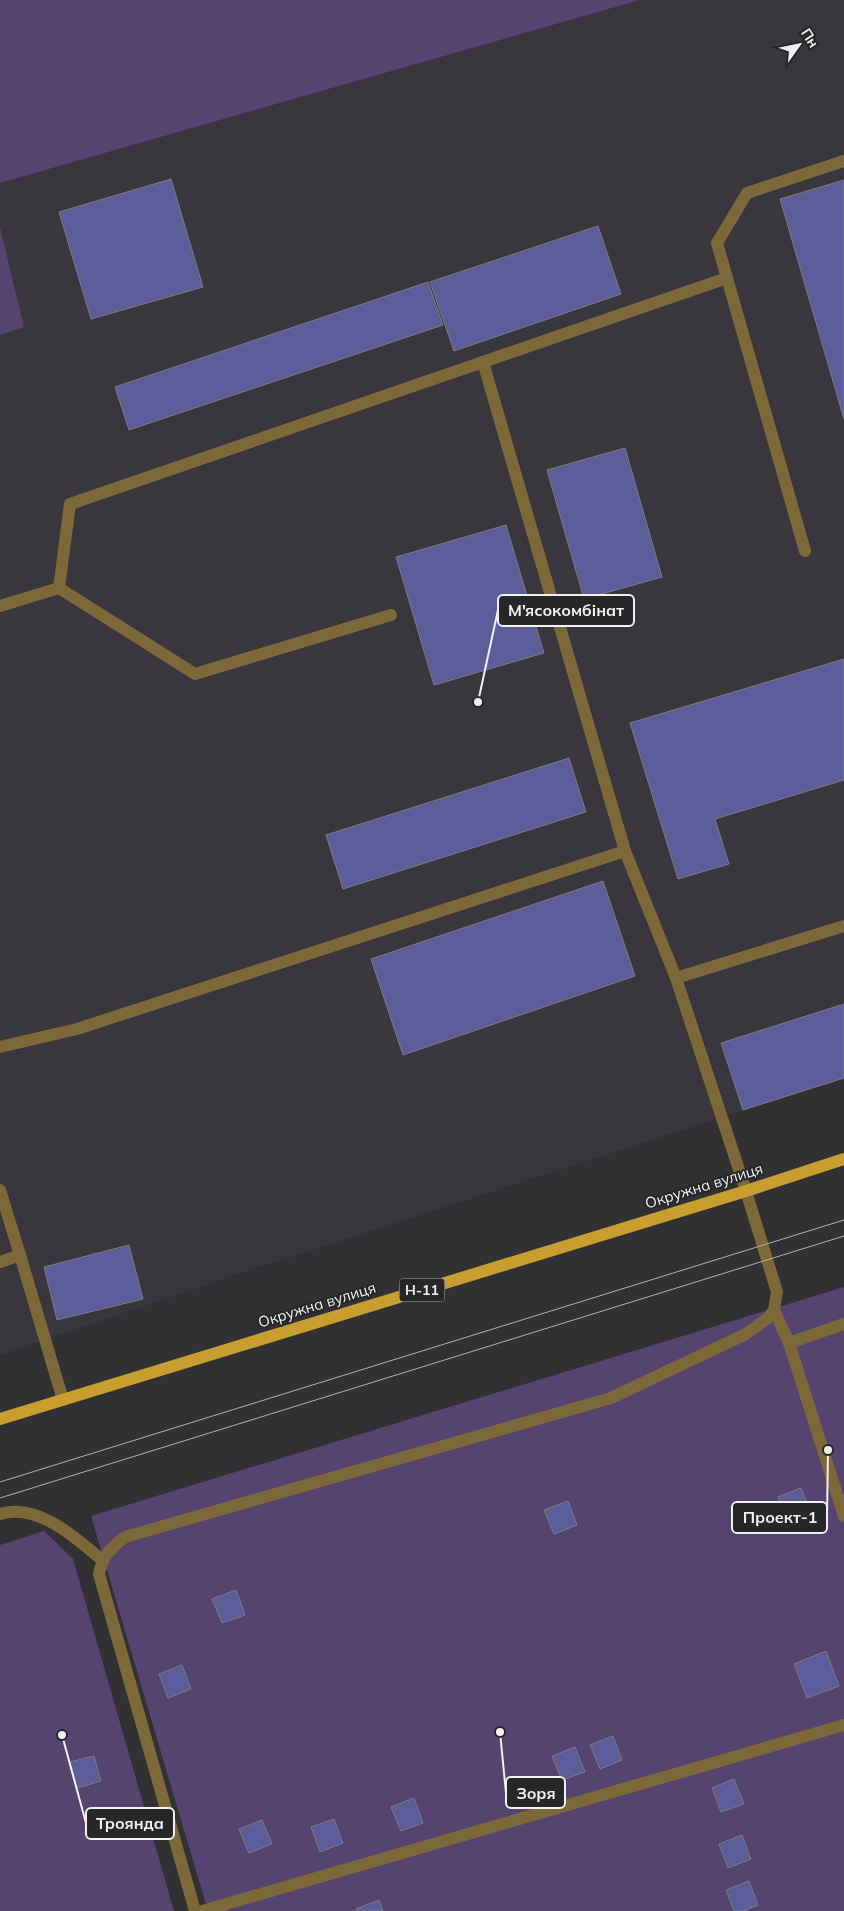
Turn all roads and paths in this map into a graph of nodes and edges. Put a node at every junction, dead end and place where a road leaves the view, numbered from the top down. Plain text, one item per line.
1 (844, 161) edge
2 (727, 278) junction
3 (483, 362) junction
4 (805, 551) dead end
5 (59, 588) junction
6 (0, 606) edge
7 (391, 615) dead end
8 (625, 851) junction
9 (844, 926) edge
10 (676, 978) junction
11 (0, 1047) edge
12 (844, 1159) edge
13 (0, 1190) edge
14 (746, 1191) junction
15 (20, 1255) junction
16 (0, 1262) edge
17 (774, 1310) junction
18 (844, 1324) edge
19 (789, 1343) junction
20 (63, 1400) junction
21 (0, 1420) edge
22 (0, 1514) edge
23 (844, 1516) edge
24 (102, 1560) junction
25 (844, 1725) edge
26 (195, 1911) edge
27 (202, 1911) edge

1 - 2 street
2 - 3 street
2 - 4 street
3 - 5 street
3 - 8 street
5 - 6 street
5 - 7 street
8 - 10 street
8 - 11 street
9 - 10 street
10 - 14 street
12 - 14 main road, Окружна вулиця / Н-11
13 - 15 street
14 - 17 street
14 - 20 main road, Окружна вулиця / Н-11
15 - 16 street
15 - 20 street
17 - 19 street
17 - 24 street
18 - 19 street
19 - 23 street
20 - 21 main road, Окружна вулиця / Н-11
22 - 24 street
24 - 26 street
25 - 27 street

